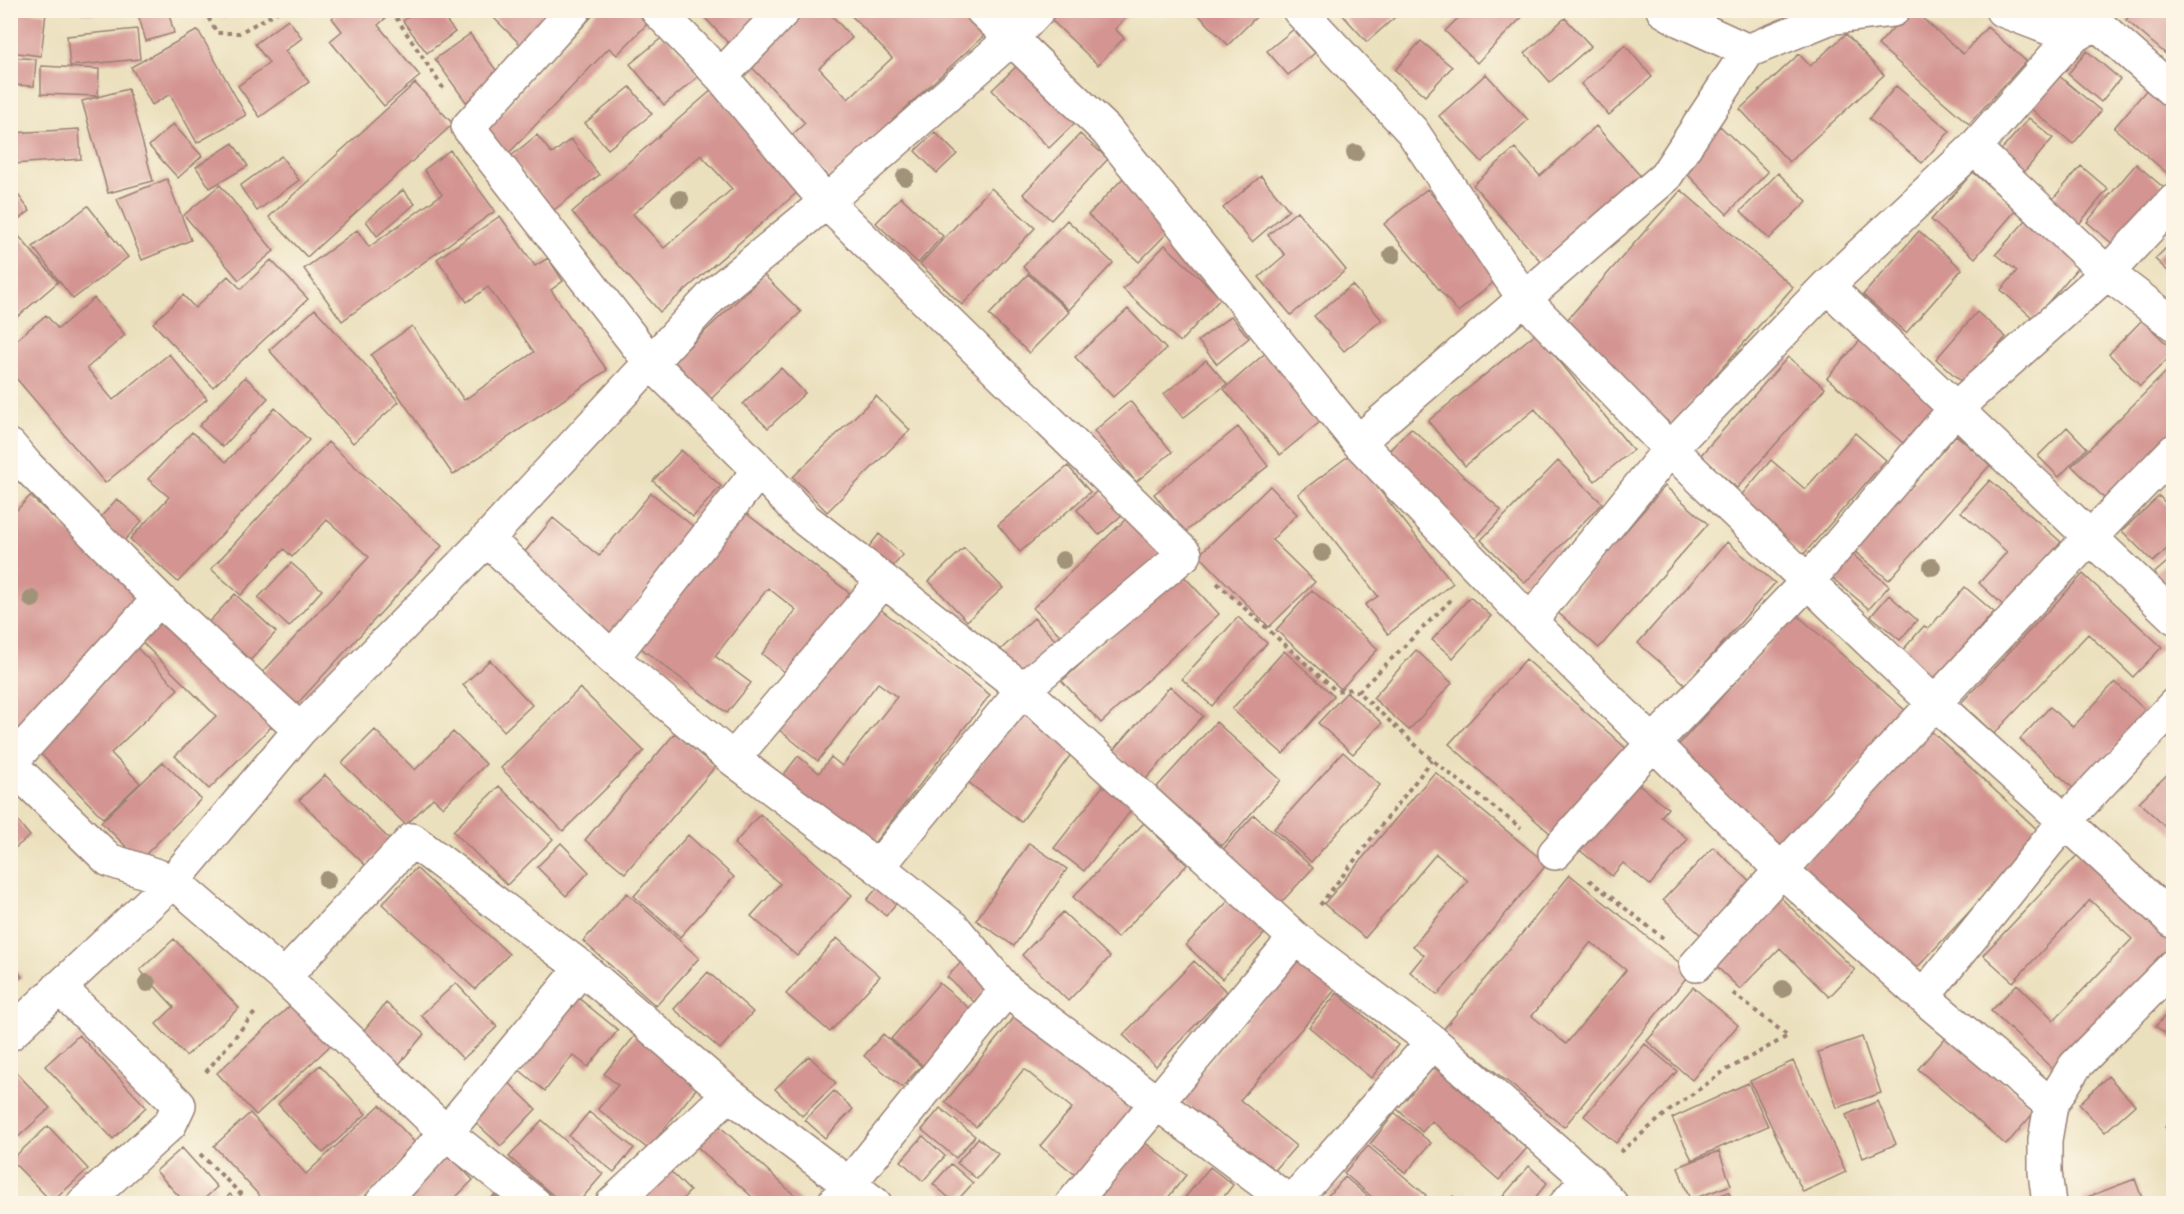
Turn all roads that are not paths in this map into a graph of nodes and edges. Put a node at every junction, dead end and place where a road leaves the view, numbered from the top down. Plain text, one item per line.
1 (574, 10) edge
2 (657, 10) edge
3 (784, 10) edge
4 (982, 10) edge
5 (1038, 10) edge
6 (1299, 10) edge
7 (1663, 10) edge
8 (1893, 10) edge
9 (2002, 10) edge
10 (2092, 24) edge
11 (1011, 39) junction
12 (1748, 51) junction
13 (721, 76) junction
14 (2174, 92) edge
15 (1974, 148) junction
16 (2174, 201) edge
17 (826, 202) junction
18 (2107, 273) junction
19 (1827, 286) junction
20 (1525, 300) junction
21 (2174, 324) edge
22 (651, 363) junction
23 (1956, 408) junction
24 (1358, 442) junction
25 (1670, 449) junction
26 (2174, 451) edge
27 (16, 464) edge
28 (759, 470) junction
29 (2091, 536) junction
30 (488, 539) junction
31 (883, 581) junction
32 (1808, 582) junction
33 (159, 599) junction
34 (2174, 616) edge
35 (1530, 621) junction
36 (612, 658) junction
37 (1023, 689) junction
38 (1935, 704) junction
39 (2174, 705) edge
40 (300, 730) junction
41 (1654, 742) junction
42 (733, 759) junction
43 (10, 764) edge
44 (2065, 820) junction
45 (1555, 854) road end
46 (878, 867) junction
47 (1781, 870) junction
48 (172, 881) junction
49 (2174, 922) edge
50 (1294, 938) junction
51 (1696, 965) road end
52 (2174, 966) edge
53 (582, 968) junction
54 (284, 977) junction
55 (59, 987) junction
56 (1006, 990) junction
57 (1923, 997) junction
58 (10, 1034) edge
59 (1433, 1042) junction
60 (729, 1094) junction
61 (1155, 1102) junction
62 (2051, 1105) junction
63 (446, 1133) junction
64 (1588, 1179) junction
65 (852, 1197) edge
66 (83, 1203) edge
67 (381, 1203) edge
68 (535, 1203) edge
69 (612, 1203) edge
70 (1072, 1203) edge
71 (1291, 1203) edge
72 (1566, 1203) edge
73 (1611, 1203) edge
74 (2048, 1203) edge

1 - 22 street
2 - 13 street
3 - 13 street
4 - 11 street
5 - 11 street
6 - 20 street
7 - 12 street
8 - 12 street
9 - 10 street
10 - 14 street
10 - 15 street
11 - 17 street
11 - 24 street
12 - 20 street
13 - 17 street
15 - 18 street
15 - 19 street
16 - 18 street
17 - 22 street
17 - 37 street
18 - 21 street
18 - 23 street
19 - 23 street
19 - 25 street
20 - 24 street
20 - 25 street
22 - 28 street
22 - 30 street
23 - 29 street
23 - 32 street
24 - 35 street
25 - 32 street
25 - 35 street
26 - 29 street
27 - 33 street
28 - 31 street
28 - 36 street
29 - 34 street
29 - 38 street
30 - 36 street
30 - 40 street
31 - 37 street
31 - 42 street
32 - 38 street
32 - 41 street
33 - 40 street
33 - 43 street
35 - 41 street
36 - 42 street
37 - 46 street
37 - 50 street
38 - 44 street
38 - 47 street
39 - 44 street
40 - 48 street
41 - 45 street
41 - 47 street
42 - 46 street
43 - 48 street
44 - 49 street
44 - 57 street
46 - 56 street
47 - 51 street
47 - 57 street
48 - 54 street
48 - 55 street
50 - 59 street
50 - 61 street
52 - 62 street
53 - 54 street
53 - 60 street
53 - 63 street
54 - 63 street
55 - 58 street
55 - 66 street
56 - 61 street
56 - 65 street
57 - 62 street
59 - 64 street
59 - 71 street
60 - 65 street
60 - 69 street
61 - 70 street
61 - 71 street
62 - 74 street
63 - 67 street
63 - 68 street
64 - 72 street
64 - 73 street

